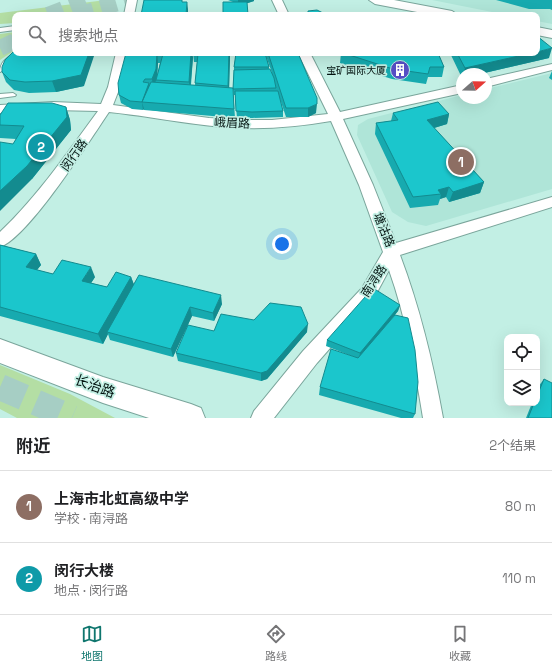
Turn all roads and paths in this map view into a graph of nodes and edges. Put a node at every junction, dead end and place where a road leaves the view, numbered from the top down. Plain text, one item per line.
1 (132, 0) edge
2 (375, 0) edge
3 (279, 2) edge
4 (130, 12) edge
5 (283, 12) edge
6 (437, 12) edge
7 (12, 28) edge
8 (0, 30) edge
9 (540, 32) edge
10 (552, 34) edge
11 (14, 56) edge
12 (121, 56) edge
13 (306, 56) edge
14 (552, 67) edge
15 (0, 70) edge
16 (492, 82) edge
17 (456, 90) edge
18 (13, 95) edge
19 (0, 96) edge
20 (106, 108) junction
21 (0, 109) edge
22 (337, 117) junction
23 (552, 202) edge
24 (0, 241) edge
25 (392, 250) junction
26 (0, 351) edge
27 (191, 418) edge
28 (261, 418) edge
29 (433, 418) edge

1 - 4 street
2 - 6 street
3 - 5 street
7 - 8 lane
9 - 10 street
11 - 15 lane
12 - 20 street, 闵行路
13 - 22 street, 塘沽路
14 - 16 street
17 - 22 street, 峨眉路
18 - 19 lane
20 - 21 street, 峨眉路
20 - 22 street, 峨眉路
20 - 24 street, 闵行路
22 - 25 street, 塘沽路
23 - 25 street, 南浔路
25 - 28 street, 南浔路
25 - 29 street, 塘沽路
26 - 27 main road, 长治路

